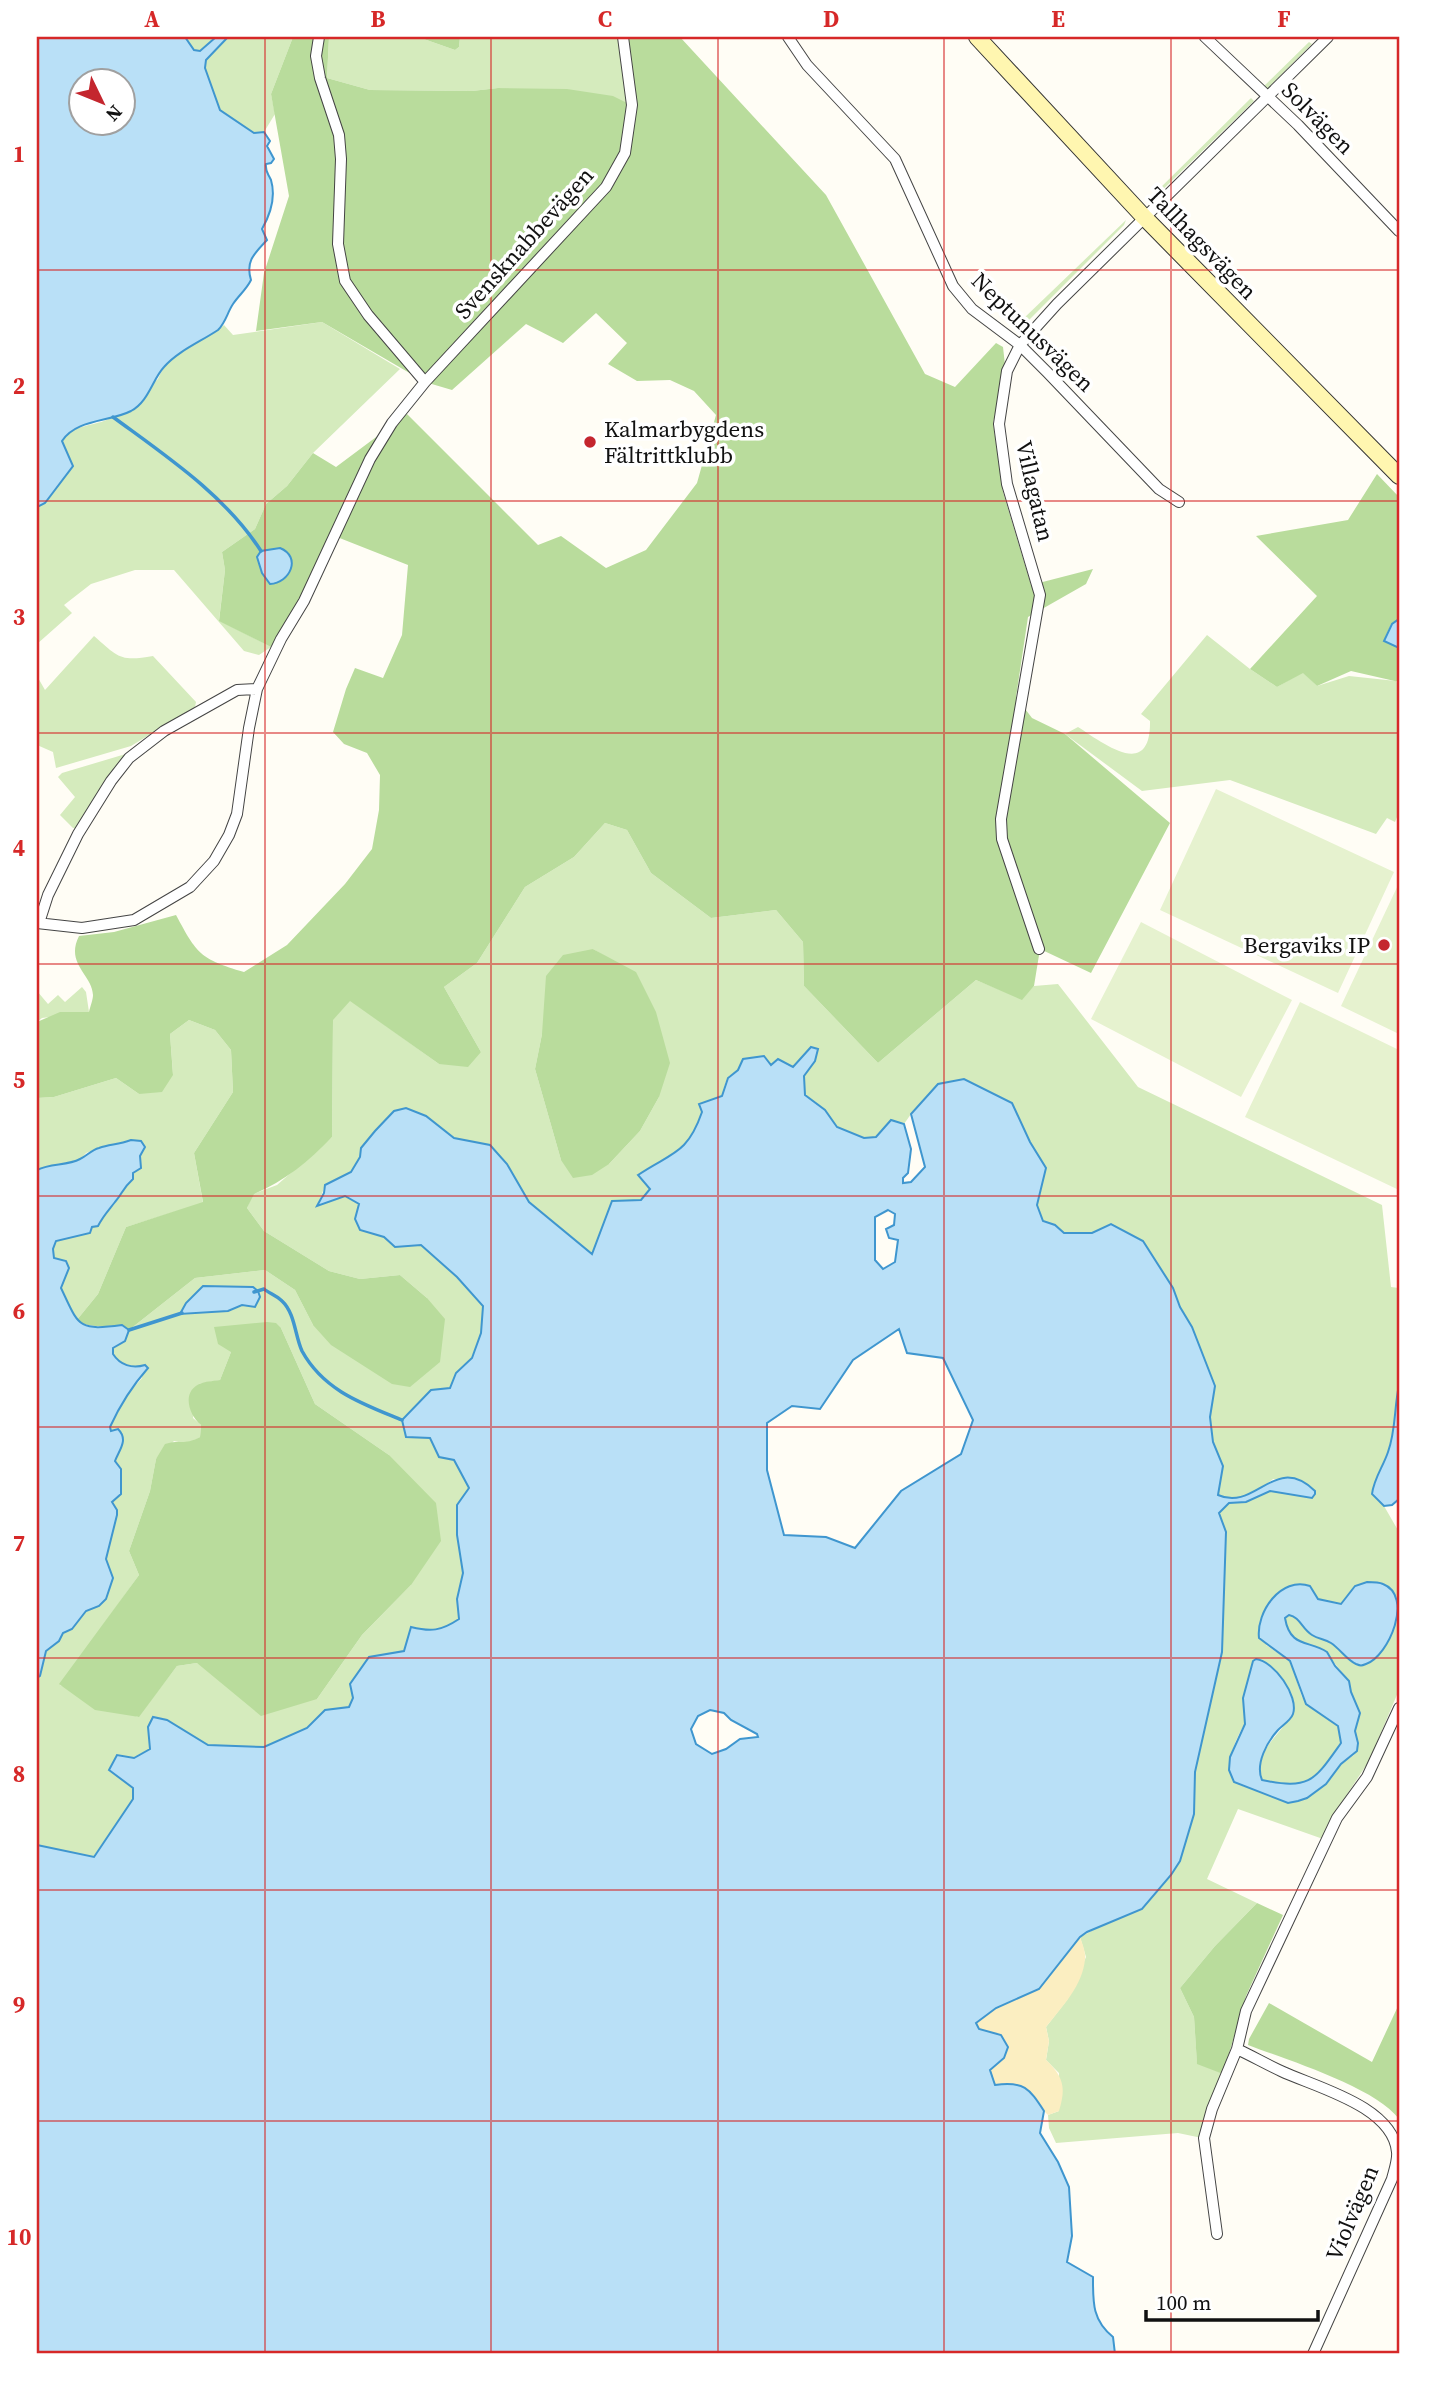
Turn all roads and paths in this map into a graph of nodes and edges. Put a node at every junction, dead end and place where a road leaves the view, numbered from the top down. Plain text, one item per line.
1 (318, 37) edge
2 (623, 37) edge
3 (788, 37) edge
4 (977, 37) edge
5 (1205, 37) edge
6 (1328, 37) edge
7 (1266, 96) junction
8 (1143, 217) junction
9 (1399, 231) edge
10 (1020, 345) junction
11 (425, 382) junction
12 (1399, 476) edge
13 (1179, 502) dead end
14 (257, 689) junction
15 (38, 923) edge
16 (1039, 949) dead end
17 (1399, 1708) edge
18 (1237, 2049) junction
19 (1217, 2234) dead end
20 (1313, 2354) edge

1 - 11 street
2 - 11 street, Svensknabbevägen
3 - 10 street, Neptunusvägen
4 - 8 main road, Tallhagsvägen
5 - 7 street, Solvägen
6 - 7 street, Villagatan
7 - 8 street, Villagatan
7 - 9 street, Solvägen
8 - 10 street, Villagatan
8 - 12 main road, Tallhagsvägen
10 - 13 street, Neptunusvägen
10 - 16 street, Villagatan
11 - 14 street, Svensknabbevägen
14 - 15 street, Svensknabbevägen
14 - 15 street, Svensknabbevägen
17 - 18 street
18 - 19 street
18 - 20 street, Violvägen

